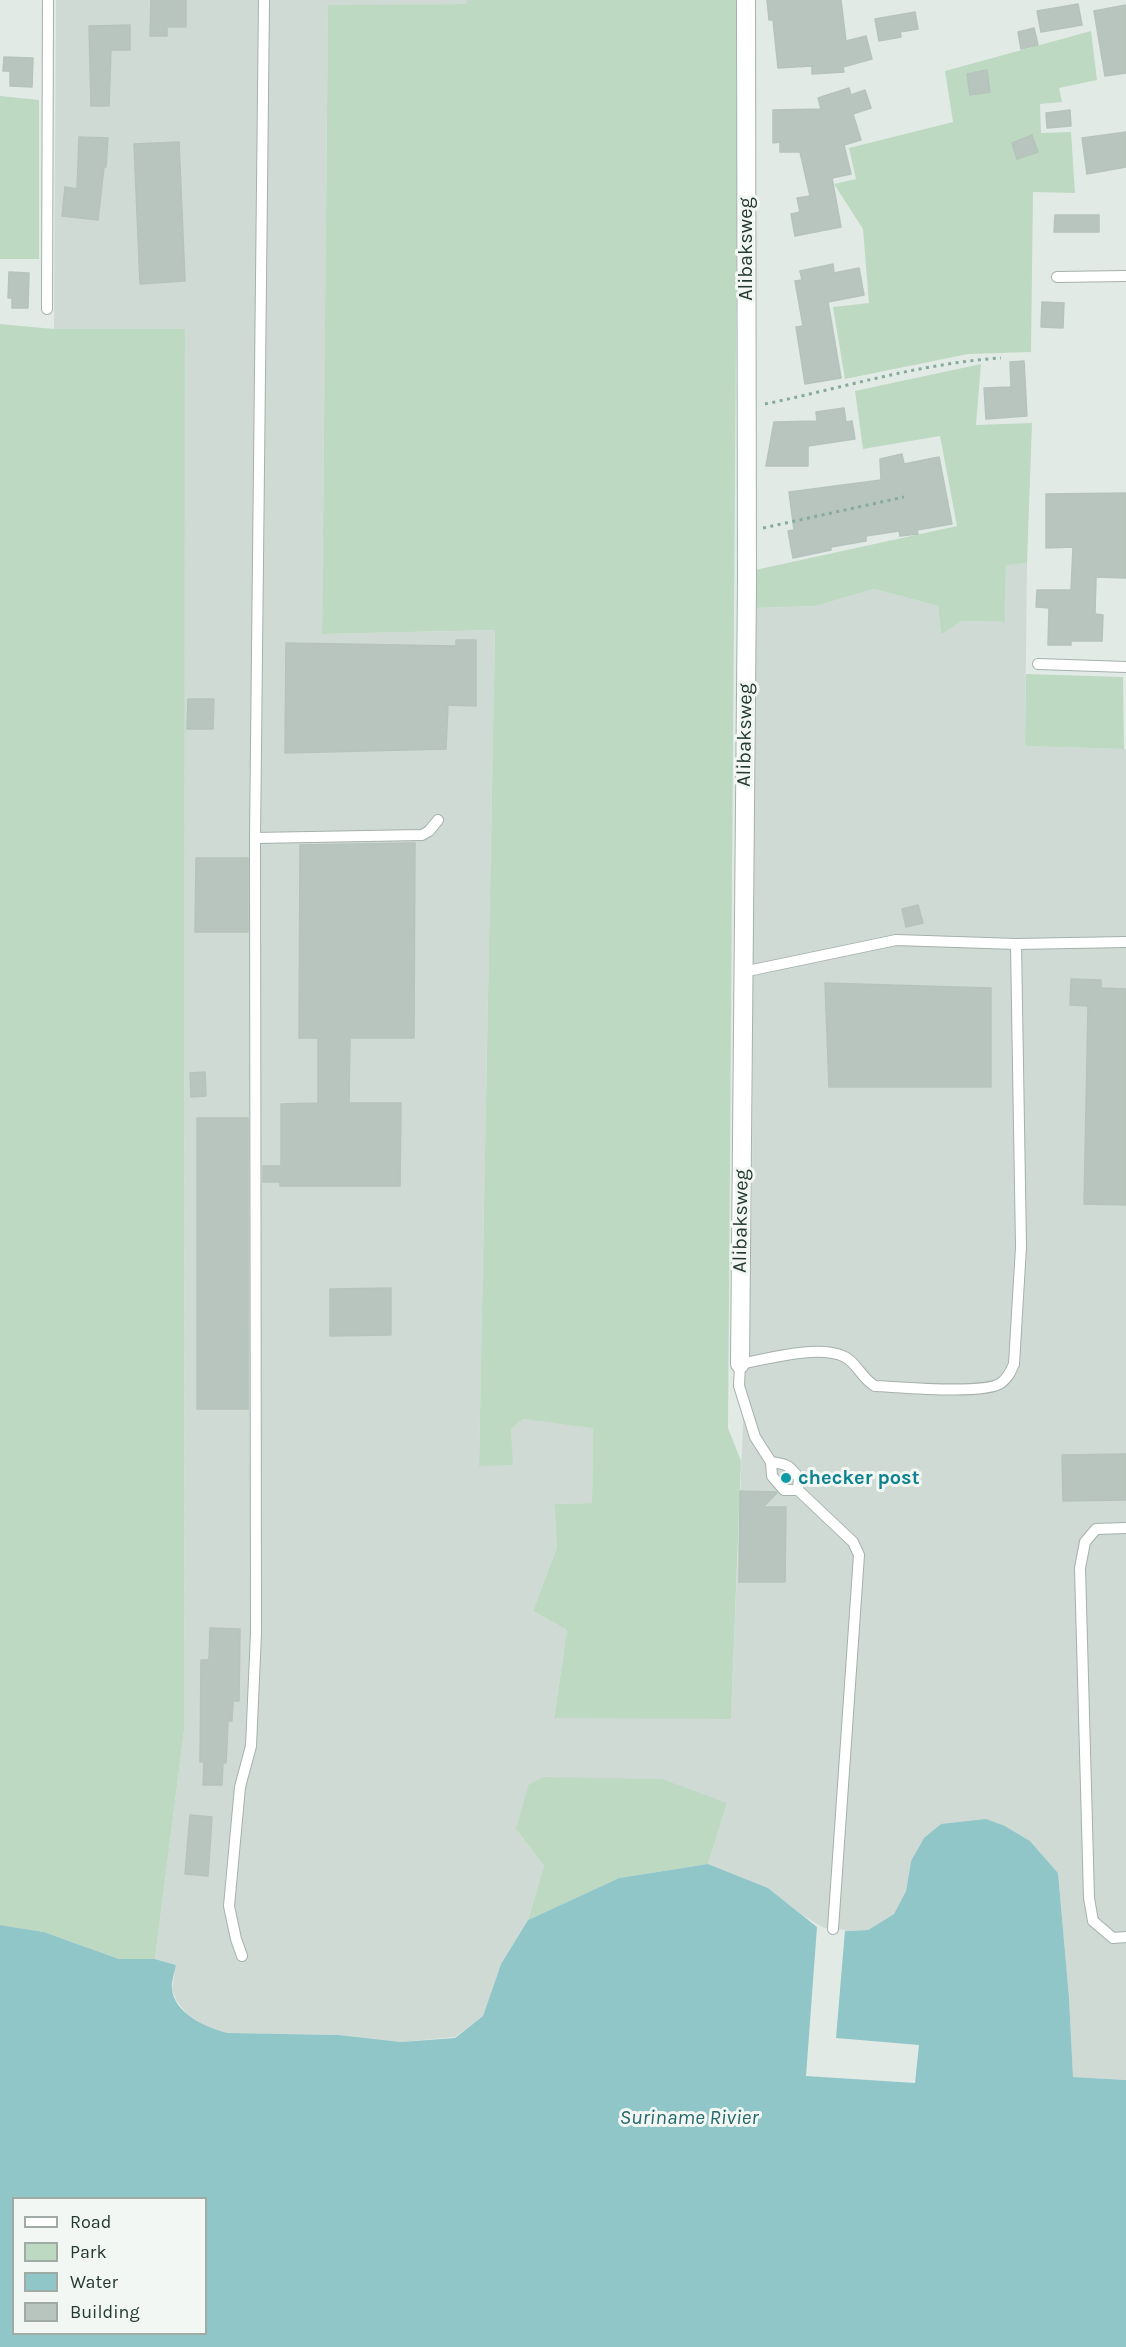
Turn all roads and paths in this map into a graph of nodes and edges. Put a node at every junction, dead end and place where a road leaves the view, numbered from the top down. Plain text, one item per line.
1 (48, 0) edge
2 (264, 0) edge
3 (746, 0) edge
4 (1126, 276) edge
5 (1057, 277) dead end
6 (47, 309) dead end
7 (1001, 358) dead end
8 (747, 408) junction
9 (904, 497) dead end
10 (747, 531) junction
11 (1038, 664) dead end
12 (1126, 668) edge
13 (438, 820) dead end
14 (255, 838) junction
15 (1126, 942) edge
16 (1016, 944) junction
17 (743, 972) junction
18 (740, 1364) junction
19 (771, 1462) junction
20 (798, 1490) junction
21 (1126, 1528) edge
22 (833, 1929) dead end
23 (1126, 1937) edge
24 (242, 1956) dead end

1 - 6 lane
2 - 14 lane
3 - 8 street, Alibaksweg
4 - 5 lane
7 - 8 path
8 - 10 street, Alibaksweg
9 - 10 path
10 - 17 street, Alibaksweg
11 - 12 lane
13 - 14 lane
14 - 24 lane
15 - 16 lane
16 - 17 lane
16 - 18 lane
17 - 18 street, Alibaksweg
18 - 19 lane, Alibaksweg
19 - 20 lane, Alibaksweg
19 - 20 lane
20 - 22 lane
21 - 23 lane

